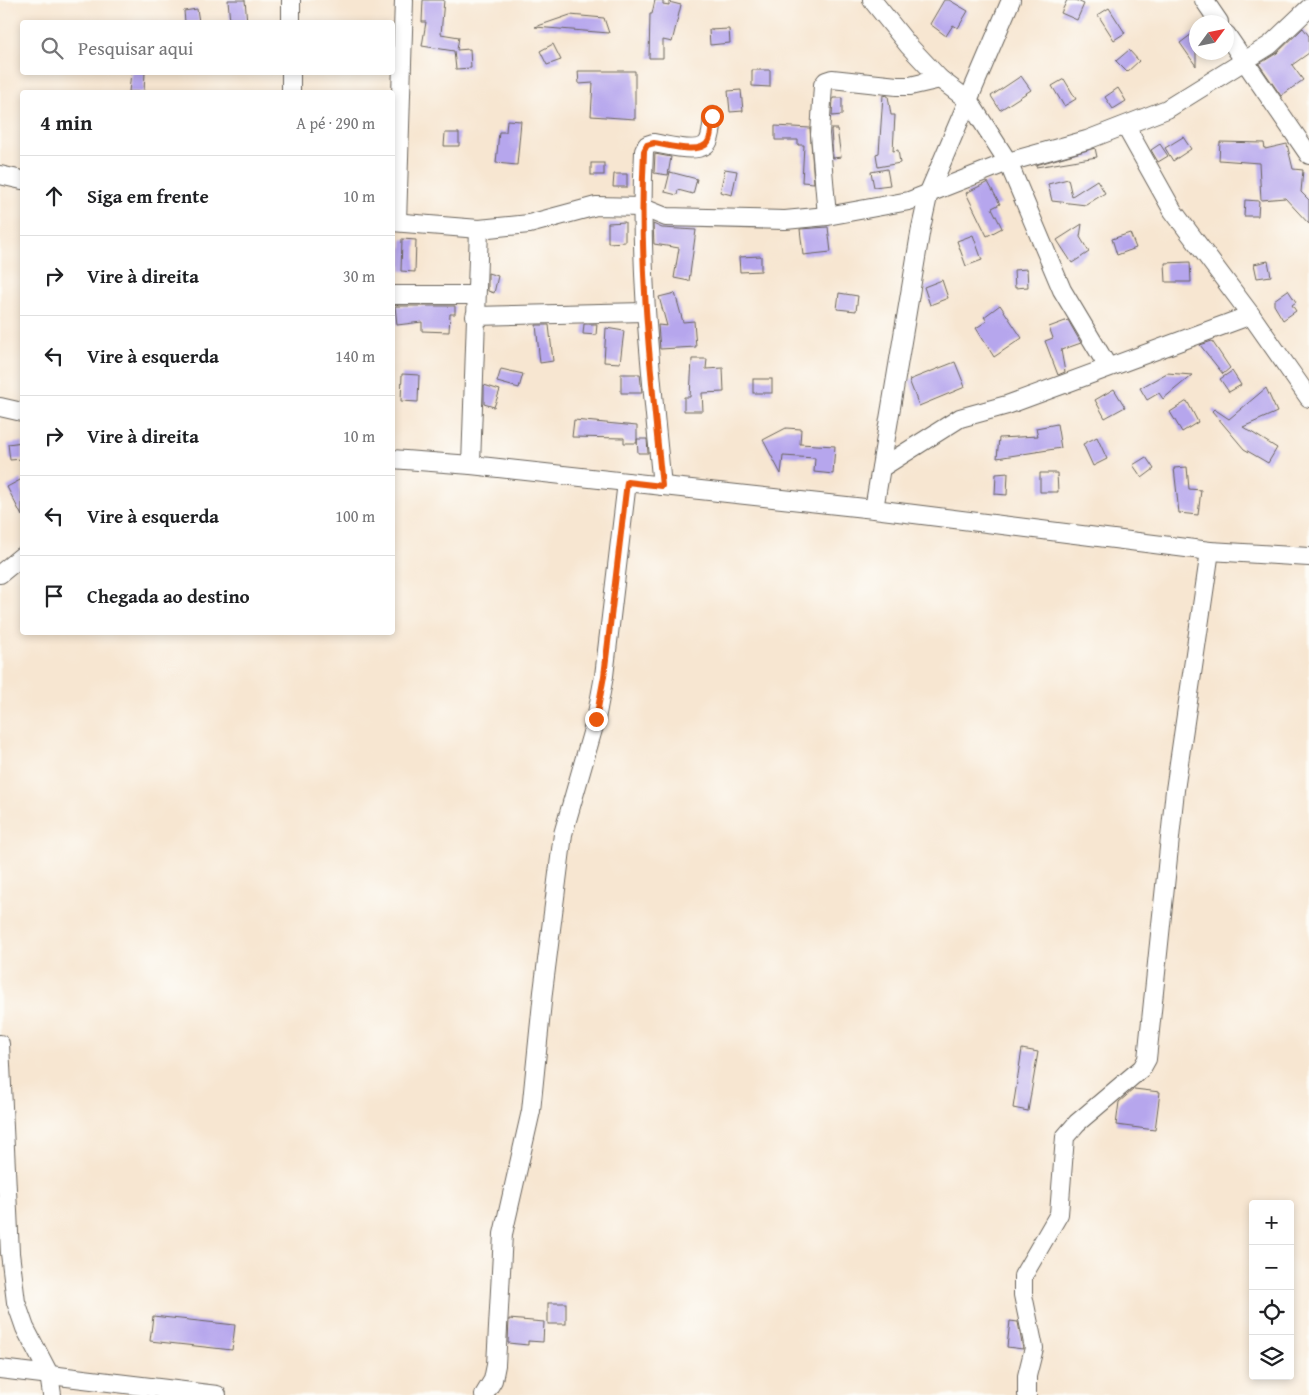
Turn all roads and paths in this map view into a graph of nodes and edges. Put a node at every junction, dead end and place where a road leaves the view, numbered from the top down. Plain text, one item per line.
1 (291, 0) edge
2 (404, 0) edge
3 (872, 0) edge
4 (1011, 0) edge
5 (1204, 0) edge
6 (1309, 8) edge
7 (1214, 15) edge
8 (291, 20) edge
9 (1234, 46) edge
10 (1244, 60) junction
11 (291, 75) edge
12 (940, 79) junction
13 (291, 90) edge
14 (969, 101) junction
15 (712, 116) dead end
16 (1126, 126) junction
17 (1309, 156) edge
18 (1008, 162) junction
19 (0, 175) edge
20 (20, 180) edge
21 (929, 192) junction
22 (641, 207) junction
23 (827, 216) junction
24 (395, 222) edge
25 (479, 229) junction
26 (395, 295) edge
27 (476, 295) junction
28 (645, 312) junction
29 (1251, 315) junction
30 (475, 316) junction
31 (1108, 367) junction
32 (1309, 398) edge
33 (0, 407) edge
34 (20, 412) edge
35 (395, 459) edge
36 (471, 465) junction
37 (881, 468) junction
38 (627, 482) junction
39 (662, 486) junction
40 (874, 509) junction
41 (1210, 551) junction
42 (1309, 557) edge
43 (20, 558) edge
44 (0, 574) edge
45 (0, 1044) edge
46 (0, 1369) edge
47 (49, 1374) junction
48 (52, 1395) edge
49 (217, 1395) edge
50 (484, 1395) edge
51 (1027, 1395) edge

1 - 8 street
2 - 24 street
3 - 12 street
4 - 14 street
5 - 7 street
6 - 10 street
9 - 10 street
10 - 16 street
10 - 17 street
11 - 13 street
12 - 14 street
12 - 23 street
14 - 18 street
14 - 21 street
15 - 22 street
16 - 18 street
16 - 29 street
18 - 21 street
18 - 31 street
19 - 20 street
21 - 23 street
21 - 37 street
22 - 23 street
22 - 25 street
22 - 28 street
24 - 25 street
25 - 27 street
26 - 27 street
27 - 30 street
28 - 30 street
28 - 39 street
29 - 31 street
29 - 32 street
30 - 36 street
31 - 37 street
33 - 34 street
35 - 36 street
36 - 38 street
37 - 40 street
38 - 39 street
38 - 50 street
39 - 40 street
40 - 41 street
41 - 42 street
41 - 51 street
43 - 44 street
45 - 47 street
46 - 47 street
47 - 48 street
47 - 49 street

